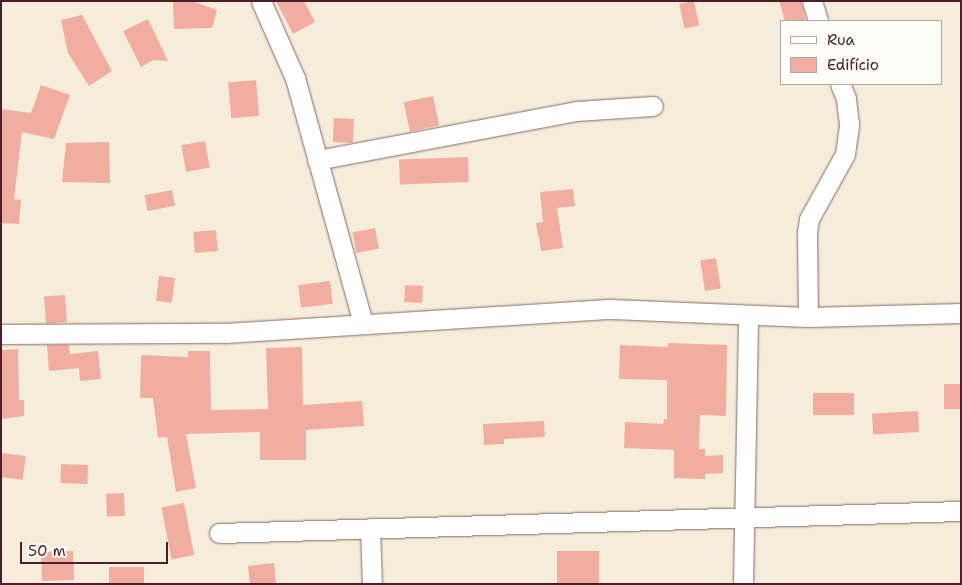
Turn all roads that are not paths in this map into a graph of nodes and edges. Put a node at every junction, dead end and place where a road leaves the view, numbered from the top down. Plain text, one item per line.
1 (261, 1) edge
2 (812, 1) edge
3 (818, 20) edge
4 (840, 85) edge
5 (653, 106) dead end
6 (317, 160) junction
7 (961, 313) edge
8 (748, 316) junction
9 (808, 317) junction
10 (363, 323) junction
11 (1, 334) edge
12 (961, 511) edge
13 (743, 516) junction
14 (370, 528) junction
15 (219, 533) dead end
16 (372, 584) edge
17 (743, 584) edge

1 - 6 street
2 - 3 street
4 - 9 street
5 - 6 street
6 - 10 street
7 - 9 street
8 - 9 street
8 - 10 street
8 - 13 street
10 - 11 street
12 - 13 street
13 - 14 street
13 - 17 street
14 - 15 street
14 - 16 street

